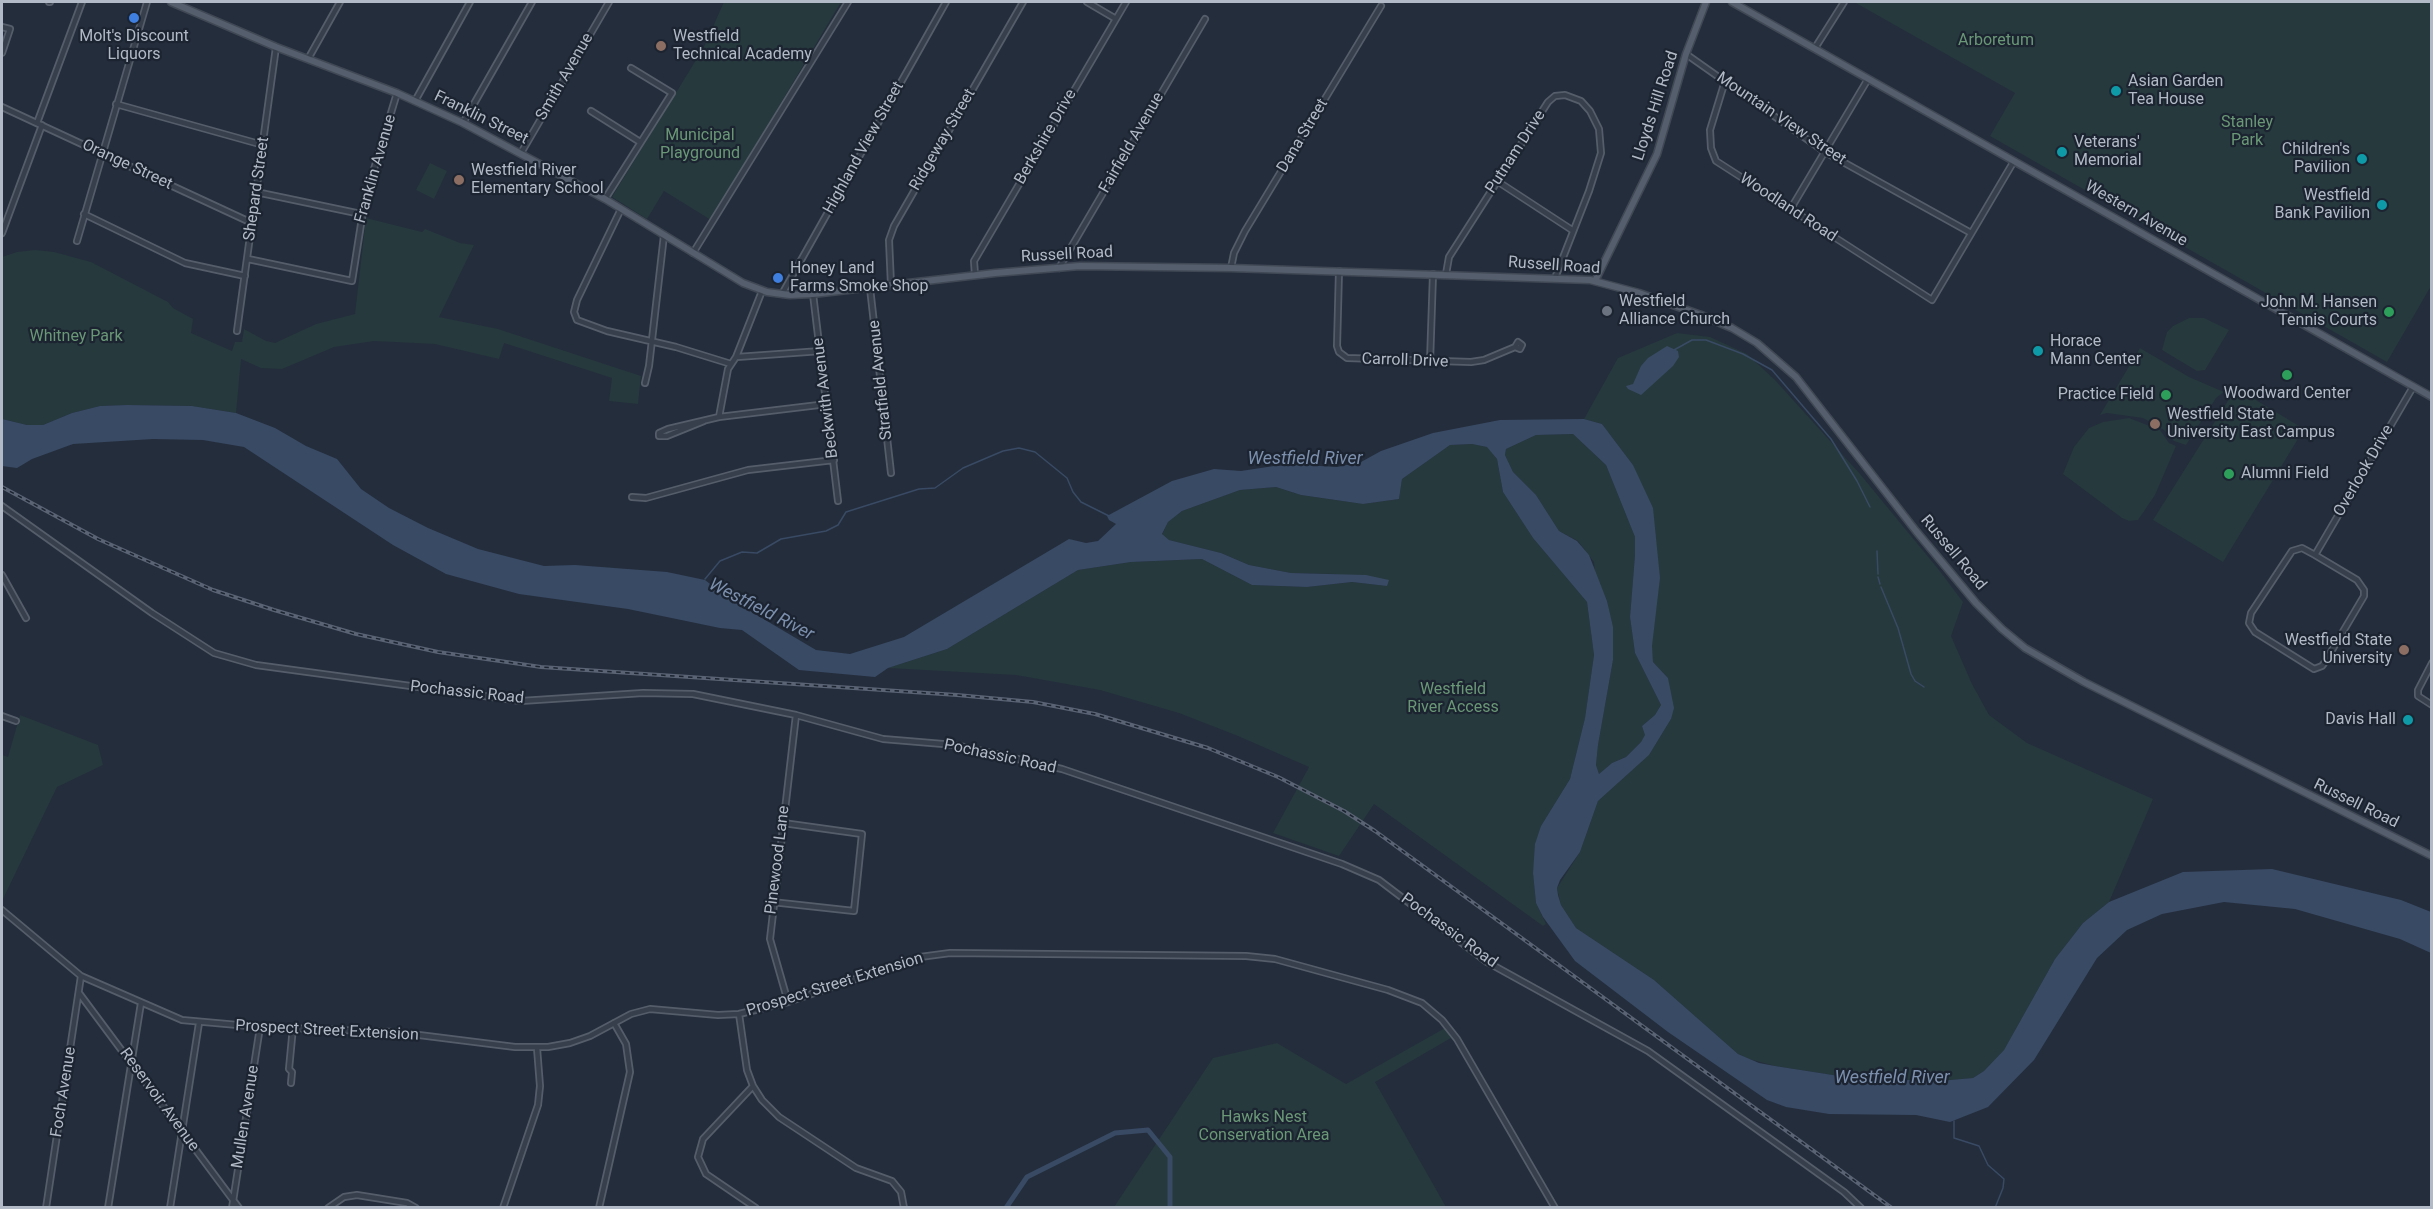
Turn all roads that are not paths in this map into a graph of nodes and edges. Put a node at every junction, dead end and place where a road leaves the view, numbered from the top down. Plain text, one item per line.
1 (82, 2) edge
2 (147, 2) edge
3 (171, 2) edge
4 (340, 2) edge
5 (460, 2) edge
6 (532, 2) edge
7 (609, 2) edge
8 (849, 2) edge
9 (946, 2) edge
10 (1023, 2) edge
11 (1088, 2) edge
12 (1126, 2) edge
13 (1706, 2) edge
14 (1732, 2) edge
15 (1844, 2) edge
16 (468, 4) edge
17 (1746, 5) edge
18 (1381, 6) dead end
19 (1205, 19) dead end
20 (1116, 20) junction
21 (2, 27) edge
22 (276, 47) junction
23 (1815, 48) junction
24 (2, 53) edge
25 (1686, 54) junction
26 (308, 59) junction
27 (631, 68) dead end
28 (1868, 79) junction
29 (1725, 81) junction
30 (397, 93) junction
31 (415, 101) junction
32 (116, 104) junction
33 (2, 106) edge
34 (591, 111) dead end
35 (463, 123) junction
36 (40, 124) junction
37 (640, 142) junction
38 (263, 145) junction
39 (1825, 152) junction
40 (101, 153) junction
41 (521, 153) junction
42 (2013, 161) junction
43 (1497, 181) junction
44 (256, 192) junction
45 (604, 199) junction
46 (621, 209) junction
47 (1790, 210) junction
48 (84, 214) junction
49 (362, 214) junction
50 (252, 223) junction
51 (1572, 230) junction
52 (2, 233) edge
53 (1971, 233) junction
54 (663, 234) junction
55 (77, 241) dead end
56 (693, 253) junction
57 (248, 259) junction
58 (1059, 268) junction
59 (1231, 268) junction
60 (1339, 271) junction
61 (1433, 274) junction
62 (1446, 274) junction
63 (975, 275) junction
64 (245, 276) junction
65 (1555, 278) junction
66 (1595, 281) junction
67 (891, 285) junction
68 (870, 288) junction
69 (762, 291) junction
70 (782, 294) junction
71 (813, 294) junction
72 (237, 331) dead end
73 (650, 342) junction
74 (1515, 347) dead end
75 (821, 351) junction
76 (736, 357) junction
77 (1430, 362) junction
78 (731, 364) junction
79 (645, 383) dead end
80 (2413, 387) junction
81 (2432, 397) edge
82 (827, 404) junction
83 (718, 417) junction
84 (704, 421) junction
85 (834, 460) junction
86 (891, 473) dead end
87 (632, 497) dead end
88 (838, 501) dead end
89 (2, 506) edge
90 (2315, 555) junction
91 (2, 575) edge
92 (26, 618) dead end
93 (2432, 663) edge
94 (2432, 705) edge
95 (796, 715) junction
96 (2, 716) edge
97 (16, 721) dead end
98 (783, 823) junction
99 (2432, 856) edge
100 (772, 902) junction
101 (2, 911) edge
102 (81, 976) junction
103 (79, 993) junction
104 (788, 1002) junction
105 (141, 1004) junction
106 (739, 1014) junction
107 (199, 1023) junction
108 (614, 1023) junction
109 (260, 1027) junction
110 (293, 1027) junction
111 (537, 1048) junction
112 (132, 1062) junction
113 (291, 1083) dead end
114 (753, 1086) junction
115 (182, 1132) junction
116 (233, 1200) junction
117 (336, 1204) edge
118 (46, 1208) edge
119 (108, 1208) edge
120 (170, 1208) edge
121 (232, 1208) edge
122 (239, 1208) edge
123 (328, 1208) edge
124 (416, 1208) edge
125 (503, 1208) edge
126 (599, 1208) edge
127 (756, 1208) edge
128 (904, 1208) edge
129 (1555, 1208) edge
130 (1861, 1208) edge

1 - 36 street
2 - 32 street
3 - 22 main road, Franklin Street
4 - 26 street
5 - 16 street
6 - 35 street
7 - 41 street, Smith Avenue
8 - 56 street
9 - 70 street, Highland View Street
10 - 67 street, Ridgeway Street
11 - 20 street
12 - 20 street, Berkshire Drive
13 - 25 main road, Lloyds Hill Road
14 - 17 main road, Western Avenue
15 - 23 street
16 - 31 street
17 - 23 main road, Western Avenue
18 - 59 street, Dana Street
19 - 58 street, Fairfield Avenue
20 - 63 street, Berkshire Drive
21 - 24 street
22 - 26 main road, Franklin Street
22 - 38 street, Shepard Street
23 - 28 main road, Western Avenue
25 - 29 street, Mountain View Street
25 - 66 main road, Lloyds Hill Road
26 - 30 main road, Franklin Street
27 - 37 street
28 - 39 street
28 - 42 main road, Western Avenue
29 - 39 street, Mountain View Street
29 - 47 street, Woodland Road
30 - 31 main road, Franklin Street
30 - 49 street, Franklin Avenue
31 - 35 main road, Franklin Street
32 - 38 street
32 - 40 street
33 - 36 street, Orange Street
34 - 37 street
35 - 41 main road, Franklin Street
36 - 40 street, Orange Street
36 - 52 street
37 - 45 street
38 - 44 street, Shepard Street
39 - 47 street
39 - 53 street, Mountain View Street
40 - 48 street
40 - 50 street, Orange Street
41 - 45 main road, Franklin Street
42 - 53 street
42 - 80 main road, Western Avenue
43 - 51 street
43 - 51 street, Putnam Drive
43 - 62 street, Putnam Drive
44 - 49 street
44 - 50 street, Shepard Street
45 - 46 main road, Franklin Street
46 - 54 main road, Franklin Street
46 - 73 street
47 - 53 street, Woodland Road
48 - 55 street
48 - 64 street
49 - 57 street, Franklin Avenue
50 - 57 street, Shepard Street
51 - 65 street, Putnam Drive
54 - 56 main road, Franklin Street
54 - 73 street
56 - 69 main road, Franklin Street
57 - 64 street, Shepard Street
58 - 59 main road, Russell Road
58 - 63 main road, Russell Road
59 - 60 main road, Russell Road
60 - 61 main road, Russell Road
60 - 77 street, Carroll Drive
61 - 62 main road, Russell Road
61 - 77 street
62 - 65 main road, Russell Road
63 - 67 main road, Russell Road
64 - 72 street, Shepard Street
65 - 66 main road, Russell Road
66 - 99 main road, Russell Road
67 - 68 main road, Russell Road
68 - 71 main road, Russell Road
68 - 86 street, Stratfield Avenue
69 - 70 main road, Russell Road
69 - 76 street
70 - 71 main road, Russell Road
71 - 75 street, Beckwith Avenue
73 - 78 street
73 - 79 street
74 - 77 street, Carroll Drive
75 - 76 street
75 - 82 street, Beckwith Avenue
76 - 78 street
78 - 83 street
80 - 81 main road, Western Avenue
80 - 90 street, Overlook Drive
82 - 83 street
82 - 85 street, Beckwith Avenue
83 - 84 street
84 - 84 street
85 - 87 street
85 - 88 street, Beckwith Avenue
89 - 95 street, Pochassic Road
90 - 90 street
91 - 92 street
93 - 94 street
95 - 98 street, Pinewood Lane
95 - 130 street, Pochassic Road
96 - 97 street
98 - 100 street, Pinewood Lane
98 - 100 street
100 - 104 street, Pinewood Lane
101 - 102 street, Prospect Street Extension
102 - 103 street, Foch Avenue
102 - 105 street, Prospect Street Extension
103 - 112 street, Reservoir Avenue
103 - 118 street, Foch Avenue
104 - 106 street, Prospect Street Extension
104 - 129 street, Prospect Street Extension
105 - 107 street, Prospect Street Extension
105 - 112 street
106 - 108 street, Prospect Street Extension
106 - 114 street
107 - 109 street, Prospect Street Extension
107 - 115 street
108 - 111 street, Prospect Street Extension
108 - 126 street
109 - 110 street, Prospect Street Extension
109 - 116 street, Mullen Avenue
110 - 111 street, Prospect Street Extension
110 - 113 street
111 - 125 street
112 - 115 street, Reservoir Avenue
112 - 119 street
114 - 127 street
114 - 128 street
115 - 116 street, Reservoir Avenue
115 - 120 street
116 - 121 street, Mullen Avenue
116 - 122 street, Reservoir Avenue
117 - 123 street
117 - 124 street

